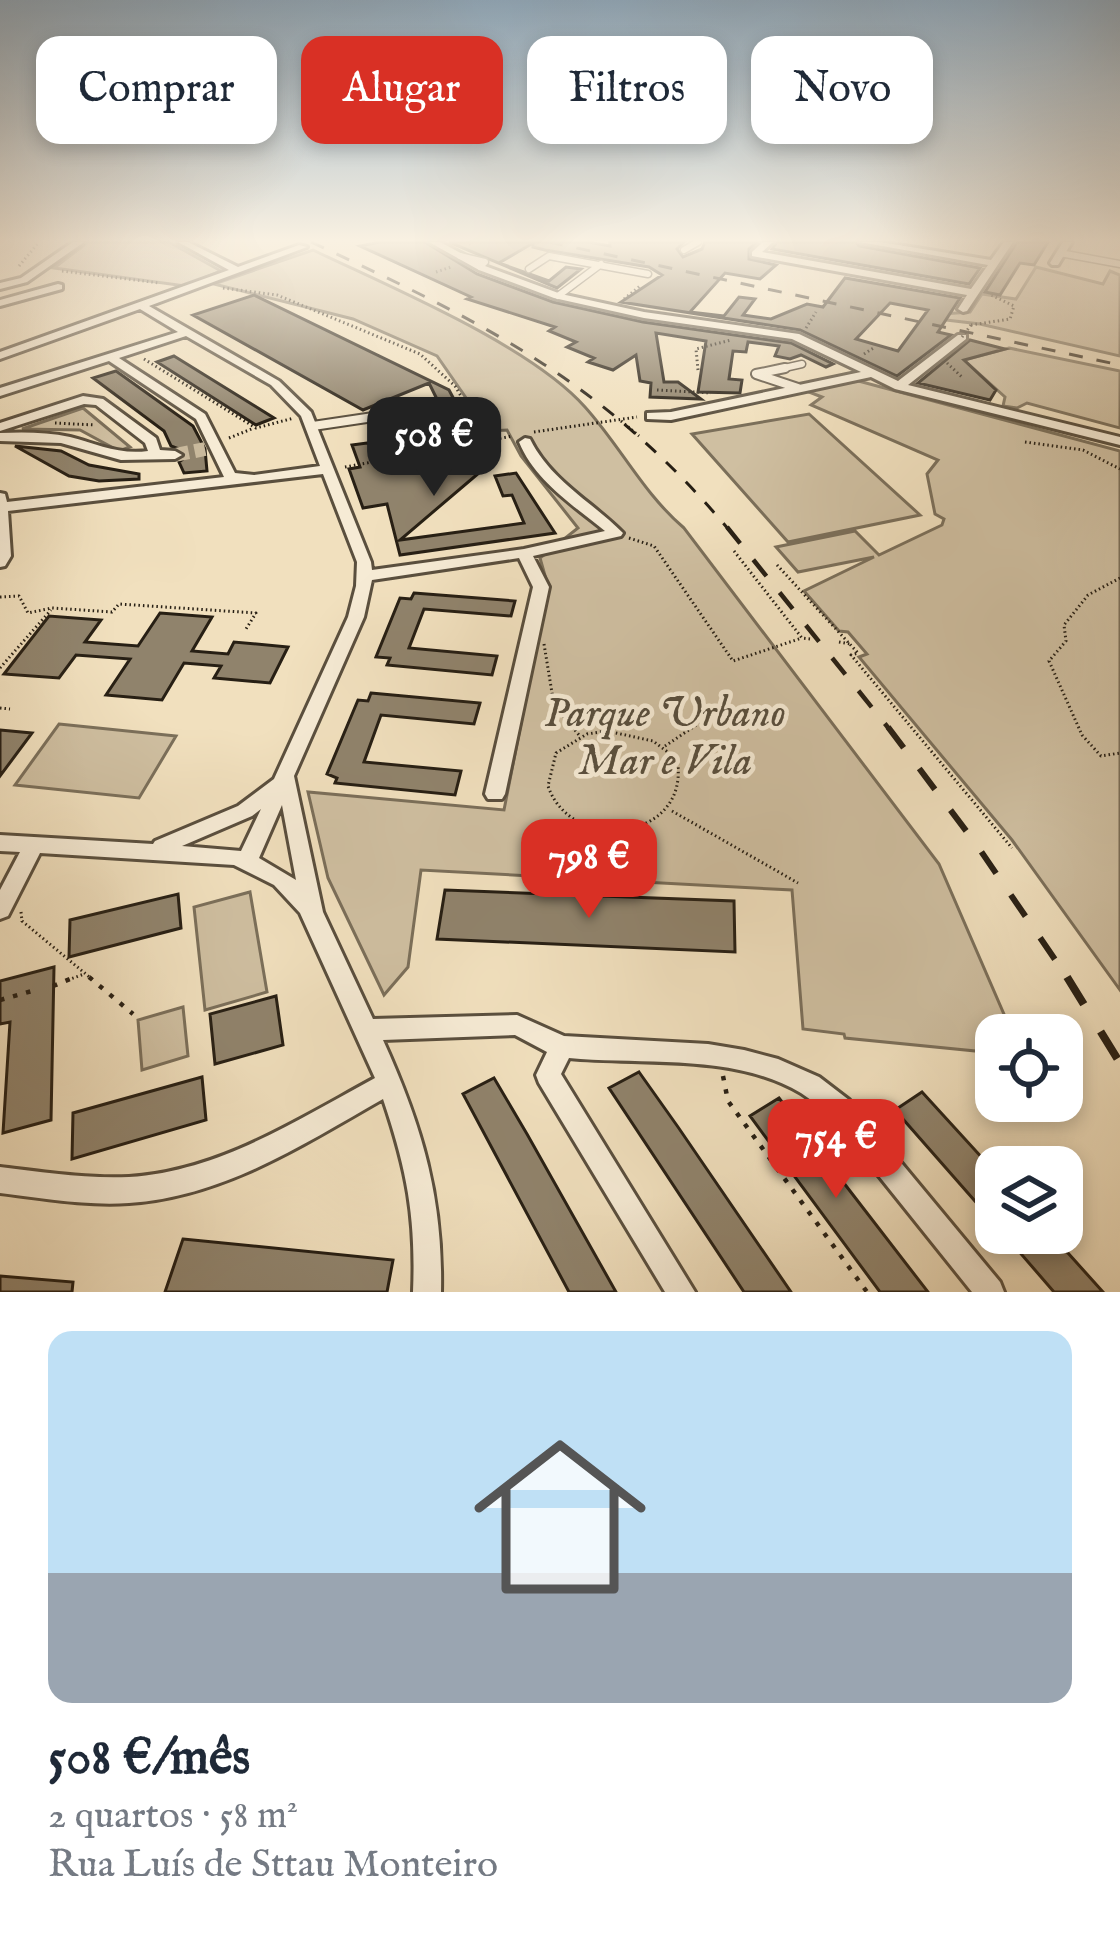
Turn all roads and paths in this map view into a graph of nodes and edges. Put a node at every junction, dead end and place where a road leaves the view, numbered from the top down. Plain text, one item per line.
1 (150, 302) edge
2 (302, 302) edge
3 (584, 302) edge
4 (623, 302) edge
5 (969, 302) edge
6 (1004, 302) edge
7 (142, 305) junction
8 (963, 309) dead end
9 (616, 310) junction
10 (816, 312) dead end
11 (736, 328) junction
12 (188, 332) junction
13 (794, 336) junction
14 (962, 337) joint
15 (0, 356) edge
16 (111, 356) junction
17 (944, 360) dead end
18 (150, 362) dead end
19 (802, 364) dead end
20 (698, 370) dead end
21 (868, 374) junction
22 (963, 378) dead end
23 (899, 386) junction
24 (798, 388) junction
25 (657, 390) dead end
26 (0, 392) edge
27 (720, 404) junction
28 (427, 409) dead end
29 (114, 413) junction
30 (651, 416) joint
31 (620, 420) junction
32 (310, 421) junction
33 (0, 427) edge
34 (256, 428) junction
35 (639, 436) dead end
36 (0, 437) edge
37 (69, 441) junction
38 (488, 441) junction
39 (1120, 441) edge
40 (526, 442) dead end
41 (1025, 442) dead end
42 (213, 446) junction
43 (155, 454) junction
44 (175, 455) tunnel mouth
45 (328, 469) junction
46 (1120, 469) edge
47 (241, 479) junction
48 (1, 501) edge
49 (616, 533) junction
50 (2, 540) edge
51 (734, 550) dead end
52 (524, 553) junction
53 (0, 563) edge
54 (777, 565) dead end
55 (365, 576) junction
56 (1120, 578) edge
57 (0, 597) edge
58 (52, 608) junction
59 (246, 629) dead end
60 (802, 638) junction
61 (811, 639) dead end
62 (530, 642) junction
63 (839, 643) dead end
64 (851, 644) junction
65 (0, 668) edge
66 (726, 705) dead end
67 (0, 708) edge
68 (10, 709) dead end
69 (580, 737) junction
70 (664, 748) junction
71 (1120, 753) edge
72 (285, 776) junction
73 (494, 794) dead end
74 (671, 810) junction
75 (0, 843) edge
76 (34, 844) junction
77 (1012, 848) dead end
78 (152, 850) junction
79 (248, 861) junction
80 (19, 875) junction
81 (798, 883) dead end
82 (0, 910) edge
83 (315, 918) junction
84 (84, 974) junction
85 (53, 986) dead end
86 (32, 991) dead end
87 (0, 1000) edge
88 (133, 1014) dead end
89 (364, 1030) junction
90 (562, 1047) junction
91 (719, 1058) junction
92 (388, 1084) junction
93 (0, 1180) edge
94 (427, 1292) edge
95 (681, 1292) edge
96 (868, 1292) edge
97 (990, 1292) edge

1 - 7 street
2 - 38 path
3 - 9 street
4 - 9 path
5 - 8 street
6 - 14 path, bridge
7 - 12 street
7 - 15 street
9 - 11 street
10 - 13 path
11 - 13 street
11 - 20 path
12 - 16 street
12 - 32 street
13 - 21 street
14 - 23 street
16 - 26 street
16 - 42 street
17 - 22 path
18 - 34 path
19 - 24 lane
21 - 23 street
21 - 24 street
23 - 39 street
24 - 27 street
25 - 27 path
27 - 30 street
28 - 32 lane
29 - 33 street
29 - 37 path
29 - 43 street
30 - 31 path
31 - 35 path
31 - 38 path
32 - 34 path
32 - 45 street
34 - 42 path
36 - 37 street
37 - 43 street
38 - 45 path
40 - 49 street
41 - 46 path
42 - 47 street
43 - 44 street
45 - 47 street
45 - 55 street
47 - 48 street
48 - 50 street
49 - 52 street
49 - 60 path
50 - 53 street
51 - 60 path
52 - 55 street
52 - 62 street
54 - 64 path
55 - 72 street
56 - 71 path
57 - 58 path
58 - 59 path
58 - 65 path
60 - 61 path
62 - 69 path
62 - 73 street
63 - 64 path
64 - 77 path
66 - 70 path
67 - 68 path
69 - 70 path
69 - 74 path
70 - 74 path
72 - 78 street
72 - 79 street
72 - 83 street
74 - 81 path
75 - 76 street
76 - 78 street
76 - 80 street
78 - 79 street
79 - 83 street
80 - 82 street
80 - 84 path
83 - 89 street
84 - 85 path
84 - 88 path
86 - 87 path
89 - 90 street
89 - 92 street
90 - 91 street
90 - 95 street
91 - 96 path
91 - 97 street
92 - 93 street
92 - 94 street

